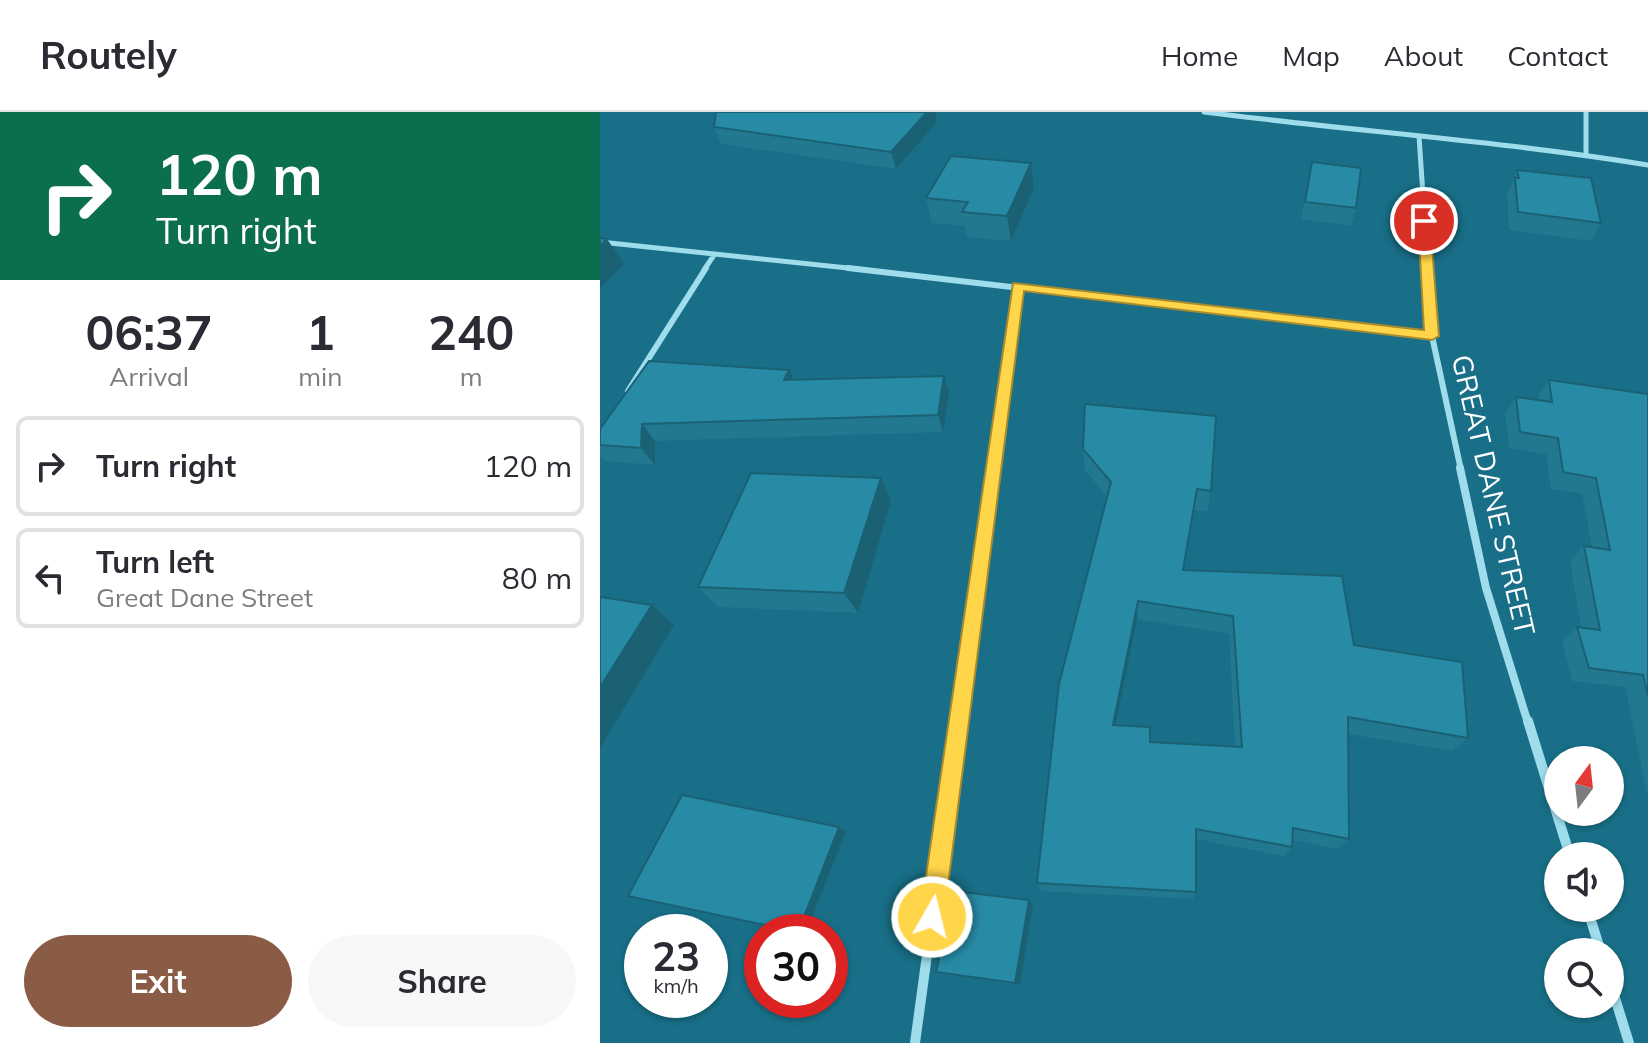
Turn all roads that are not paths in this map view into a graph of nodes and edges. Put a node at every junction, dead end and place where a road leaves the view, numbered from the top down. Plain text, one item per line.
1 (1204, 112) edge
2 (1586, 112) edge
3 (1419, 136) junction
4 (1586, 155) junction
5 (1648, 165) edge
6 (600, 242) edge
7 (714, 255) junction
8 (1018, 286) junction
9 (1432, 336) junction
10 (624, 397) edge
11 (1566, 842) edge
12 (1621, 1018) edge
13 (915, 1043) edge
14 (1629, 1043) edge

1 - 3 street
2 - 4 street
3 - 4 street
3 - 9 street, GREAT DANE STREET
4 - 5 street
6 - 7 street
7 - 8 street
7 - 10 street
8 - 9 street
8 - 13 street
9 - 11 street, GREAT DANE STREET
12 - 14 street

